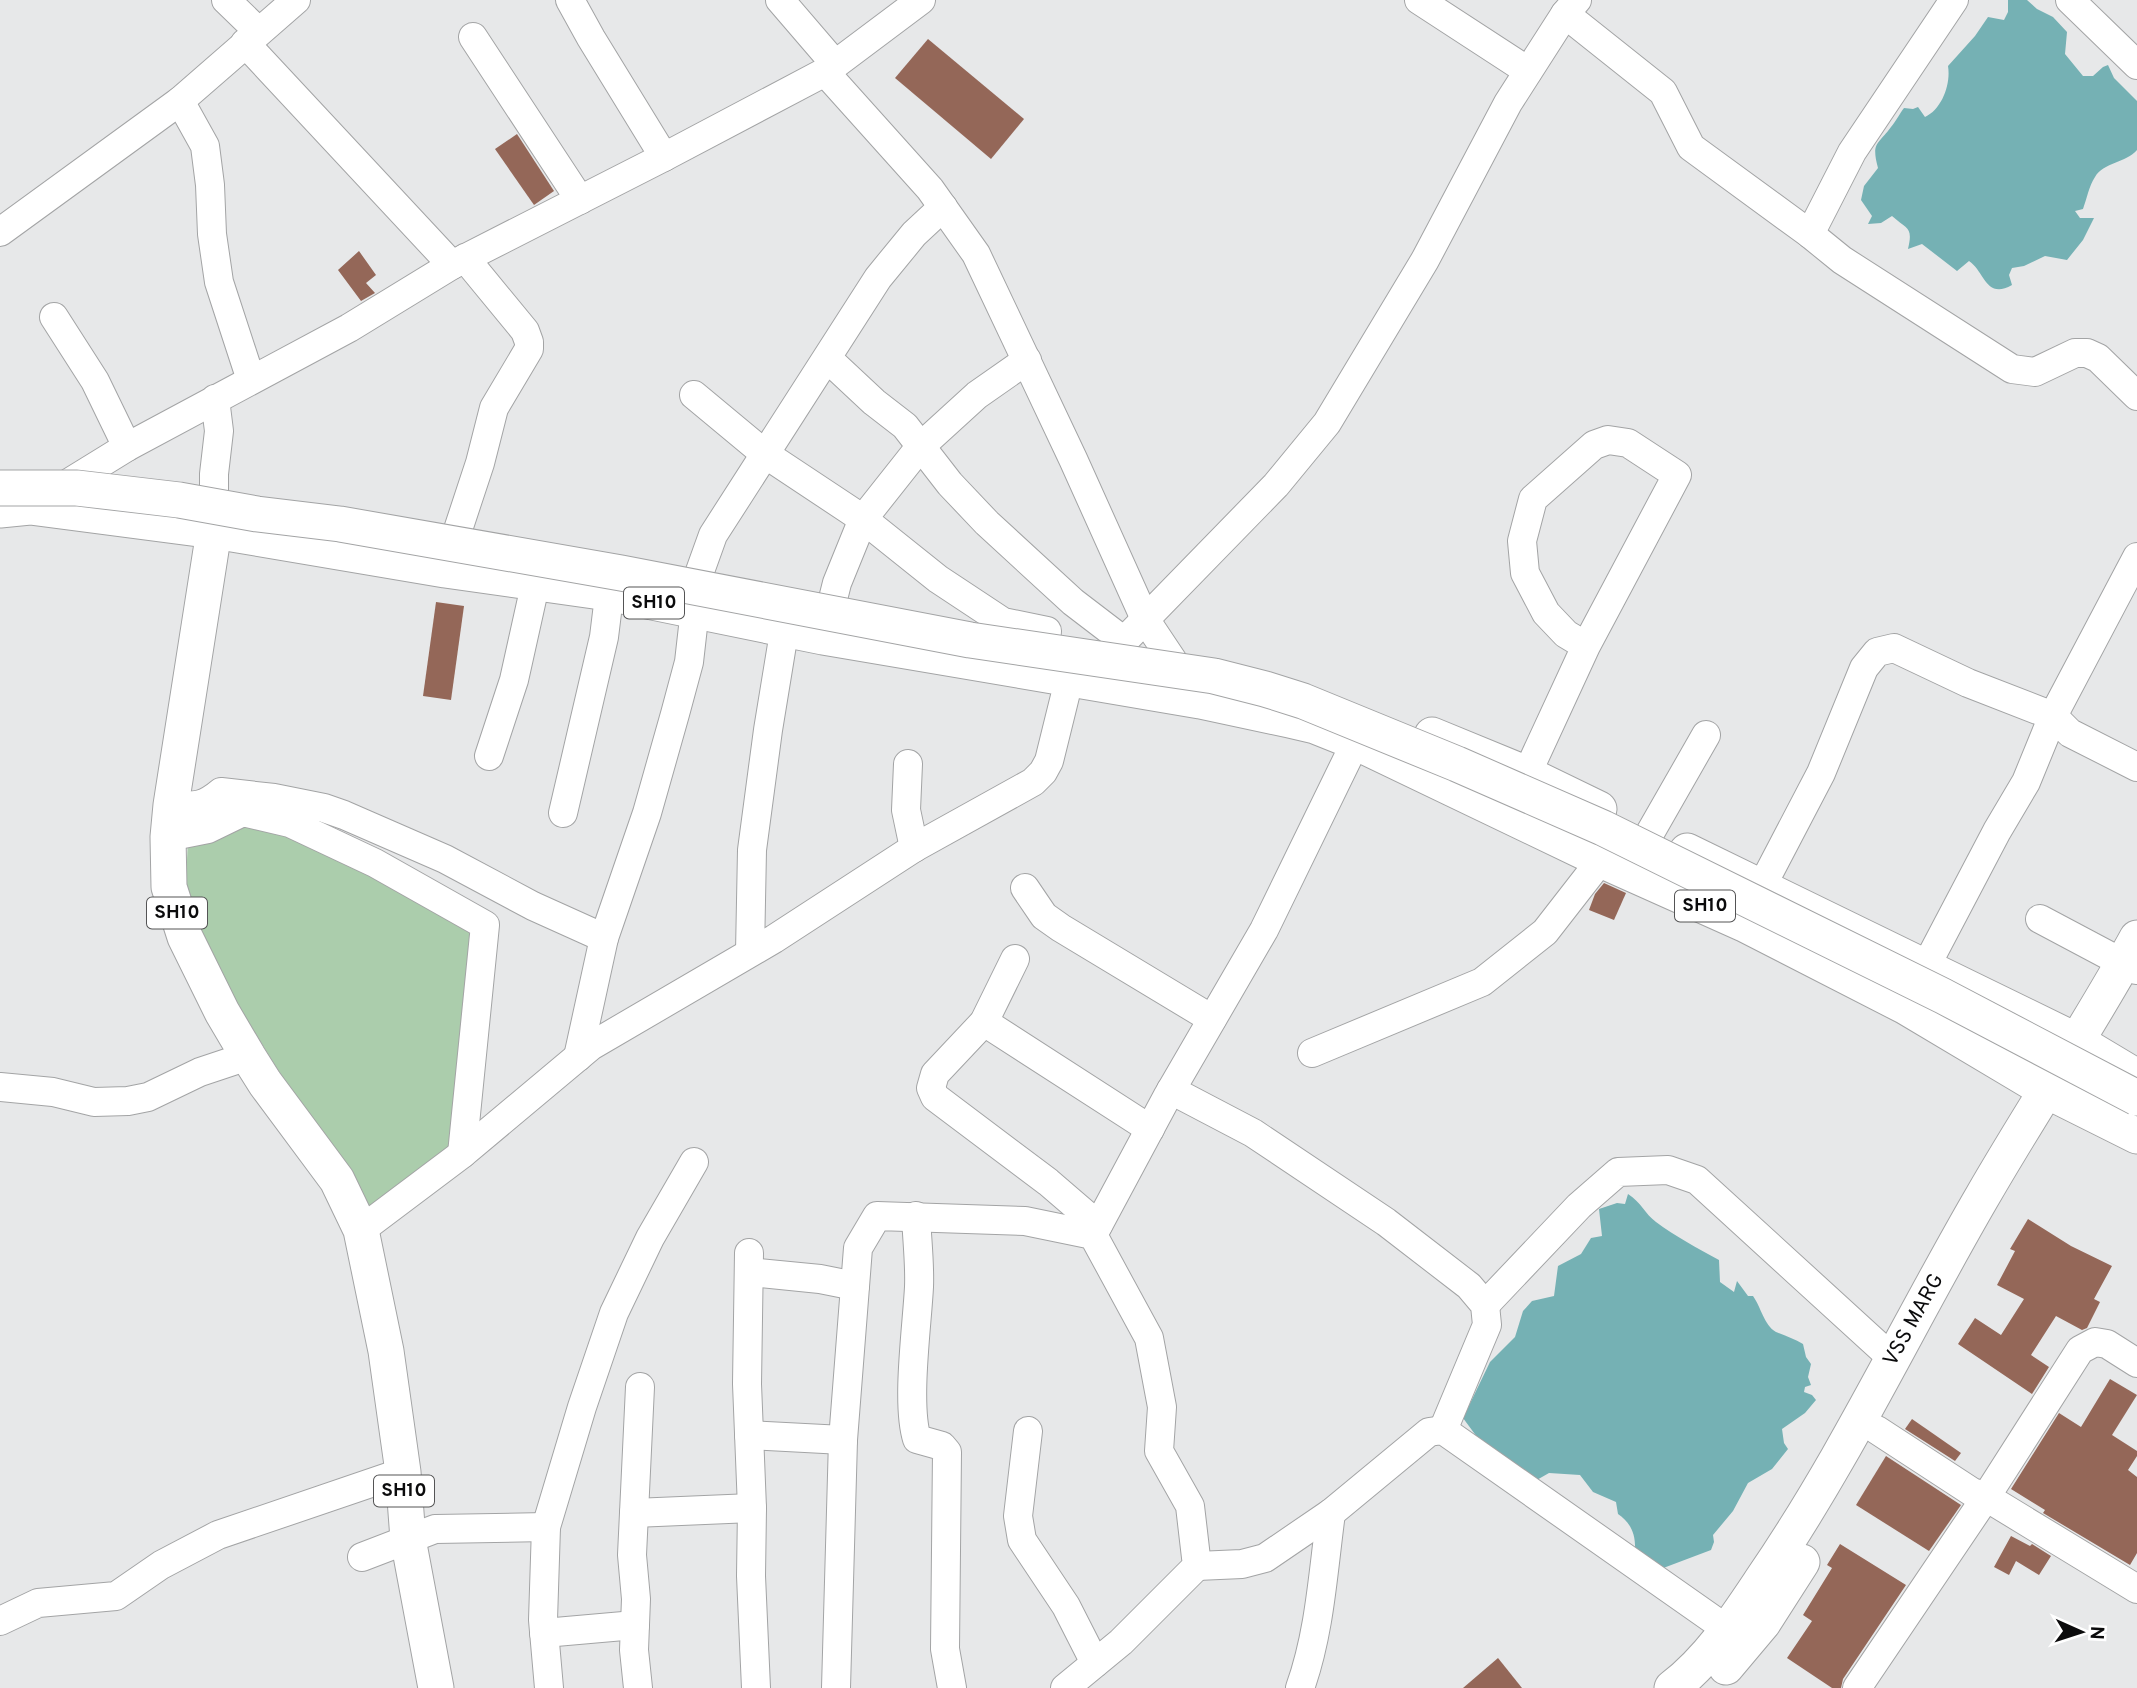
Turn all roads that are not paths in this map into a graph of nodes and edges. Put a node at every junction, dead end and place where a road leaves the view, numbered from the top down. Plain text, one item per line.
1 (226, 0) edge
2 (296, 0) edge
3 (570, 0) edge
4 (780, 0) edge
5 (921, 0) edge
6 (1419, 0) edge
7 (1954, 0) edge
8 (2070, 0) edge
9 (1571, 7) edge
10 (892, 8) edge
11 (251, 37) junction
12 (473, 37) dead end
13 (2137, 65) edge
14 (830, 68) junction
15 (1528, 71) junction
16 (180, 101) junction
17 (664, 157) junction
18 (580, 200) junction
19 (943, 207) junction
20 (0, 232) edge
21 (1810, 234) junction
22 (459, 262) junction
23 (54, 317) dead end
24 (828, 359) junction
25 (1027, 360) junction
26 (251, 380) junction
27 (694, 395) dead end
28 (2137, 396) edge
29 (215, 399) junction
30 (127, 447) junction
31 (920, 447) junction
32 (765, 454) junction
33 (86, 472) junction
34 (0, 476) edge
35 (0, 488) edge
36 (214, 491) junction
37 (15, 508) edge
38 (863, 519) junction
39 (214, 531) junction
40 (457, 531) junction
41 (542, 546) junction
42 (2137, 557) edge
43 (614, 559) junction
44 (444, 569) junction
45 (699, 575) junction
46 (537, 582) junction
47 (608, 593) junction
48 (791, 594) junction
49 (832, 602) junction
50 (696, 611) junction
51 (1145, 620) junction
52 (785, 630) junction
53 (823, 637) junction
54 (1046, 640) junction
55 (1121, 645) junction
56 (1586, 646) junction
57 (1169, 656) junction
58 (1068, 679) junction
59 (1200, 701) junction
60 (1371, 711) junction
61 (2053, 716) junction
62 (1706, 735) dead end
63 (1355, 742) junction
64 (489, 756) dead end
65 (908, 764) dead end
66 (2137, 767) edge
67 (1527, 774) junction
68 (564, 813) dead end
69 (1507, 815) junction
70 (169, 820) junction
71 (1650, 833) junction
72 (914, 848) junction
73 (1601, 860) junction
74 (1762, 887) junction
75 (1025, 888) dead end
76 (2040, 919) dead end
77 (604, 938) junction
78 (750, 952) junction
79 (1015, 959) dead end
80 (2133, 960) edge
81 (1925, 968) junction
82 (1212, 1019) junction
83 (984, 1022) junction
84 (2084, 1047) junction
85 (1312, 1053) dead end
86 (248, 1056) junction
87 (578, 1057) junction
88 (2137, 1077) edge
89 (0, 1087) edge
90 (1171, 1090) junction
91 (2056, 1096) junction
92 (2137, 1098) edge
93 (1150, 1129) junction
94 (2137, 1136) edge
95 (462, 1154) junction
96 (694, 1162) dead end
97 (916, 1216) junction
98 (1096, 1230) junction
99 (364, 1238) junction
100 (855, 1286) junction
101 (1485, 1305) junction
102 (1893, 1359) junction
103 (2137, 1363) edge
104 (640, 1387) dead end
105 (1443, 1430) junction
106 (1877, 1430) junction
107 (1028, 1431) dead end
108 (749, 1435) junction
109 (843, 1440) junction
110 (403, 1472) junction
111 (1986, 1497) junction
112 (752, 1508) junction
113 (634, 1513) junction
114 (1331, 1514) junction
115 (545, 1527) junction
116 (408, 1539) junction
117 (362, 1557) dead end
118 (1197, 1566) junction
119 (2137, 1589) edge
120 (0, 1621) edge
121 (635, 1625) junction
122 (1728, 1630) junction
123 (544, 1633) junction
124 (1095, 1663) junction
125 (1688, 1684) edge
126 (436, 1688) edge
127 (549, 1688) edge
128 (638, 1688) edge
129 (756, 1688) edge
130 (836, 1688) edge
131 (952, 1688) edge
132 (1065, 1688) edge
133 (1300, 1688) edge
134 (1857, 1688) edge

1 - 11 street
2 - 11 street
3 - 17 street
4 - 14 street
5 - 10 street
6 - 15 street
7 - 21 street
8 - 13 street
9 - 15 street
9 - 21 street
10 - 14 street
11 - 16 street
11 - 22 street
12 - 18 street
14 - 17 street
14 - 19 street
15 - 51 street
16 - 20 street
16 - 26 street
17 - 18 street
18 - 22 street
19 - 24 street
19 - 25 street
21 - 28 street
22 - 26 street
22 - 40 street
23 - 30 street
24 - 31 street
24 - 32 street
25 - 31 street
25 - 51 street
26 - 29 street
27 - 32 street
29 - 30 street
29 - 36 street
30 - 33 street
31 - 38 street
31 - 55 street
32 - 38 street
32 - 45 street
33 - 34 main road
33 - 36 main road
33 - 37 street
35 - 92 main road, bridge
36 - 39 street
36 - 40 main road
37 - 39 main road
38 - 49 street
38 - 54 street
39 - 44 main road, SH10
39 - 70 main road, SH10
40 - 41 main road
40 - 44 street
41 - 43 main road
41 - 46 street
42 - 61 street
43 - 45 main road
43 - 47 street
44 - 46 main road, SH10
45 - 48 main road
45 - 50 street
46 - 47 main road, SH10
46 - 64 street
47 - 50 main road, SH10
47 - 68 street
48 - 49 main road
48 - 52 street
49 - 53 street
49 - 54 main road
50 - 52 main road, SH10
50 - 77 street
51 - 55 street
51 - 57 street
52 - 53 main road, SH10
52 - 78 street
53 - 58 main road, SH10
54 - 55 main road
54 - 58 street
55 - 57 main road
55 - 58 street
56 - 56 street
56 - 67 street
57 - 59 street
57 - 60 main road
58 - 59 main road, SH10
58 - 72 street
59 - 63 main road, SH10
60 - 63 street
60 - 67 main road
61 - 66 street
61 - 74 street
61 - 81 street
62 - 71 street
63 - 69 main road, SH10
63 - 82 street
65 - 72 street
67 - 69 street
67 - 71 main road
69 - 73 main road, SH10
70 - 77 street
70 - 86 main road, SH10
70 - 95 street
71 - 74 main road
72 - 78 street
73 - 85 street
73 - 91 main road, SH10
74 - 81 main road
75 - 82 street
76 - 80 street
77 - 87 street
78 - 87 street
79 - 83 street
80 - 84 main road, VSS MARG
81 - 84 main road
82 - 90 street
83 - 93 street
83 - 98 street
84 - 88 main road
84 - 91 main road, VSS MARG
86 - 89 street
86 - 99 main road, SH10
87 - 95 street
90 - 93 street
90 - 101 street
91 - 94 main road, SH10
91 - 102 main road, VSS MARG
91 - 106 main road
93 - 98 street
95 - 99 street
96 - 115 street
97 - 98 street
97 - 100 street
97 - 131 street
98 - 118 street
99 - 110 main road, SH10
100 - 108 street
100 - 109 street
101 - 102 street
101 - 105 street
102 - 122 main road, VSS MARG
103 - 111 street
104 - 113 street
105 - 114 street
105 - 122 street
106 - 111 street
106 - 125 main road
107 - 124 street
108 - 109 street
108 - 112 street
109 - 130 street
110 - 116 main road, SH10
110 - 120 street
111 - 119 street
111 - 134 street
112 - 113 street
112 - 129 street
113 - 121 street
114 - 118 street
114 - 133 street
115 - 116 street
115 - 123 street
116 - 117 street
116 - 126 main road, SH10
118 - 124 street
121 - 123 street
121 - 128 street
122 - 125 main road, VSS MARG
123 - 127 street
124 - 132 street

